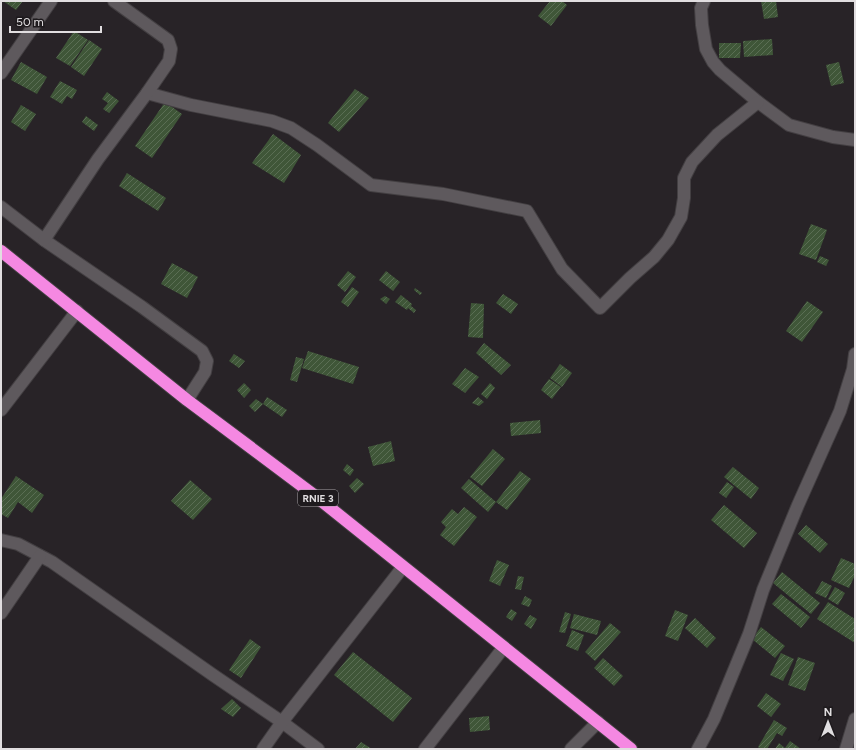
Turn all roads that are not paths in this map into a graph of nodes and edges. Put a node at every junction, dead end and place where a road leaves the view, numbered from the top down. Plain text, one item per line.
1 (51, 1) edge
2 (114, 1) edge
3 (704, 1) edge
4 (1, 73) edge
5 (147, 93) junction
6 (758, 102) junction
7 (855, 140) edge
8 (1, 207) edge
9 (44, 240) junction
10 (1, 251) edge
11 (77, 311) junction
12 (855, 354) edge
13 (187, 400) junction
14 (1, 410) edge
15 (1, 540) edge
16 (40, 556) junction
17 (403, 567) junction
18 (1, 613) edge
19 (504, 647) junction
20 (855, 719) edge
21 (282, 722) junction
22 (598, 722) junction
23 (263, 749) edge
24 (318, 749) edge
25 (425, 749) edge
26 (571, 749) edge
27 (631, 749) edge
28 (698, 749) edge
29 (846, 749) edge

1 - 4 street
2 - 5 street
3 - 6 street
5 - 6 street
5 - 9 street
6 - 7 street
8 - 9 street
9 - 13 street
10 - 11 highway, RNIE 3
11 - 13 highway, RNIE 3
11 - 14 street
12 - 28 street
13 - 17 highway, RNIE 3
15 - 16 street
16 - 18 street
16 - 21 street
17 - 19 highway, RNIE 3
17 - 21 street
19 - 22 highway, RNIE 3
19 - 25 street
20 - 29 street
21 - 23 street
21 - 24 street
22 - 26 street
22 - 27 highway, RNIE 3

